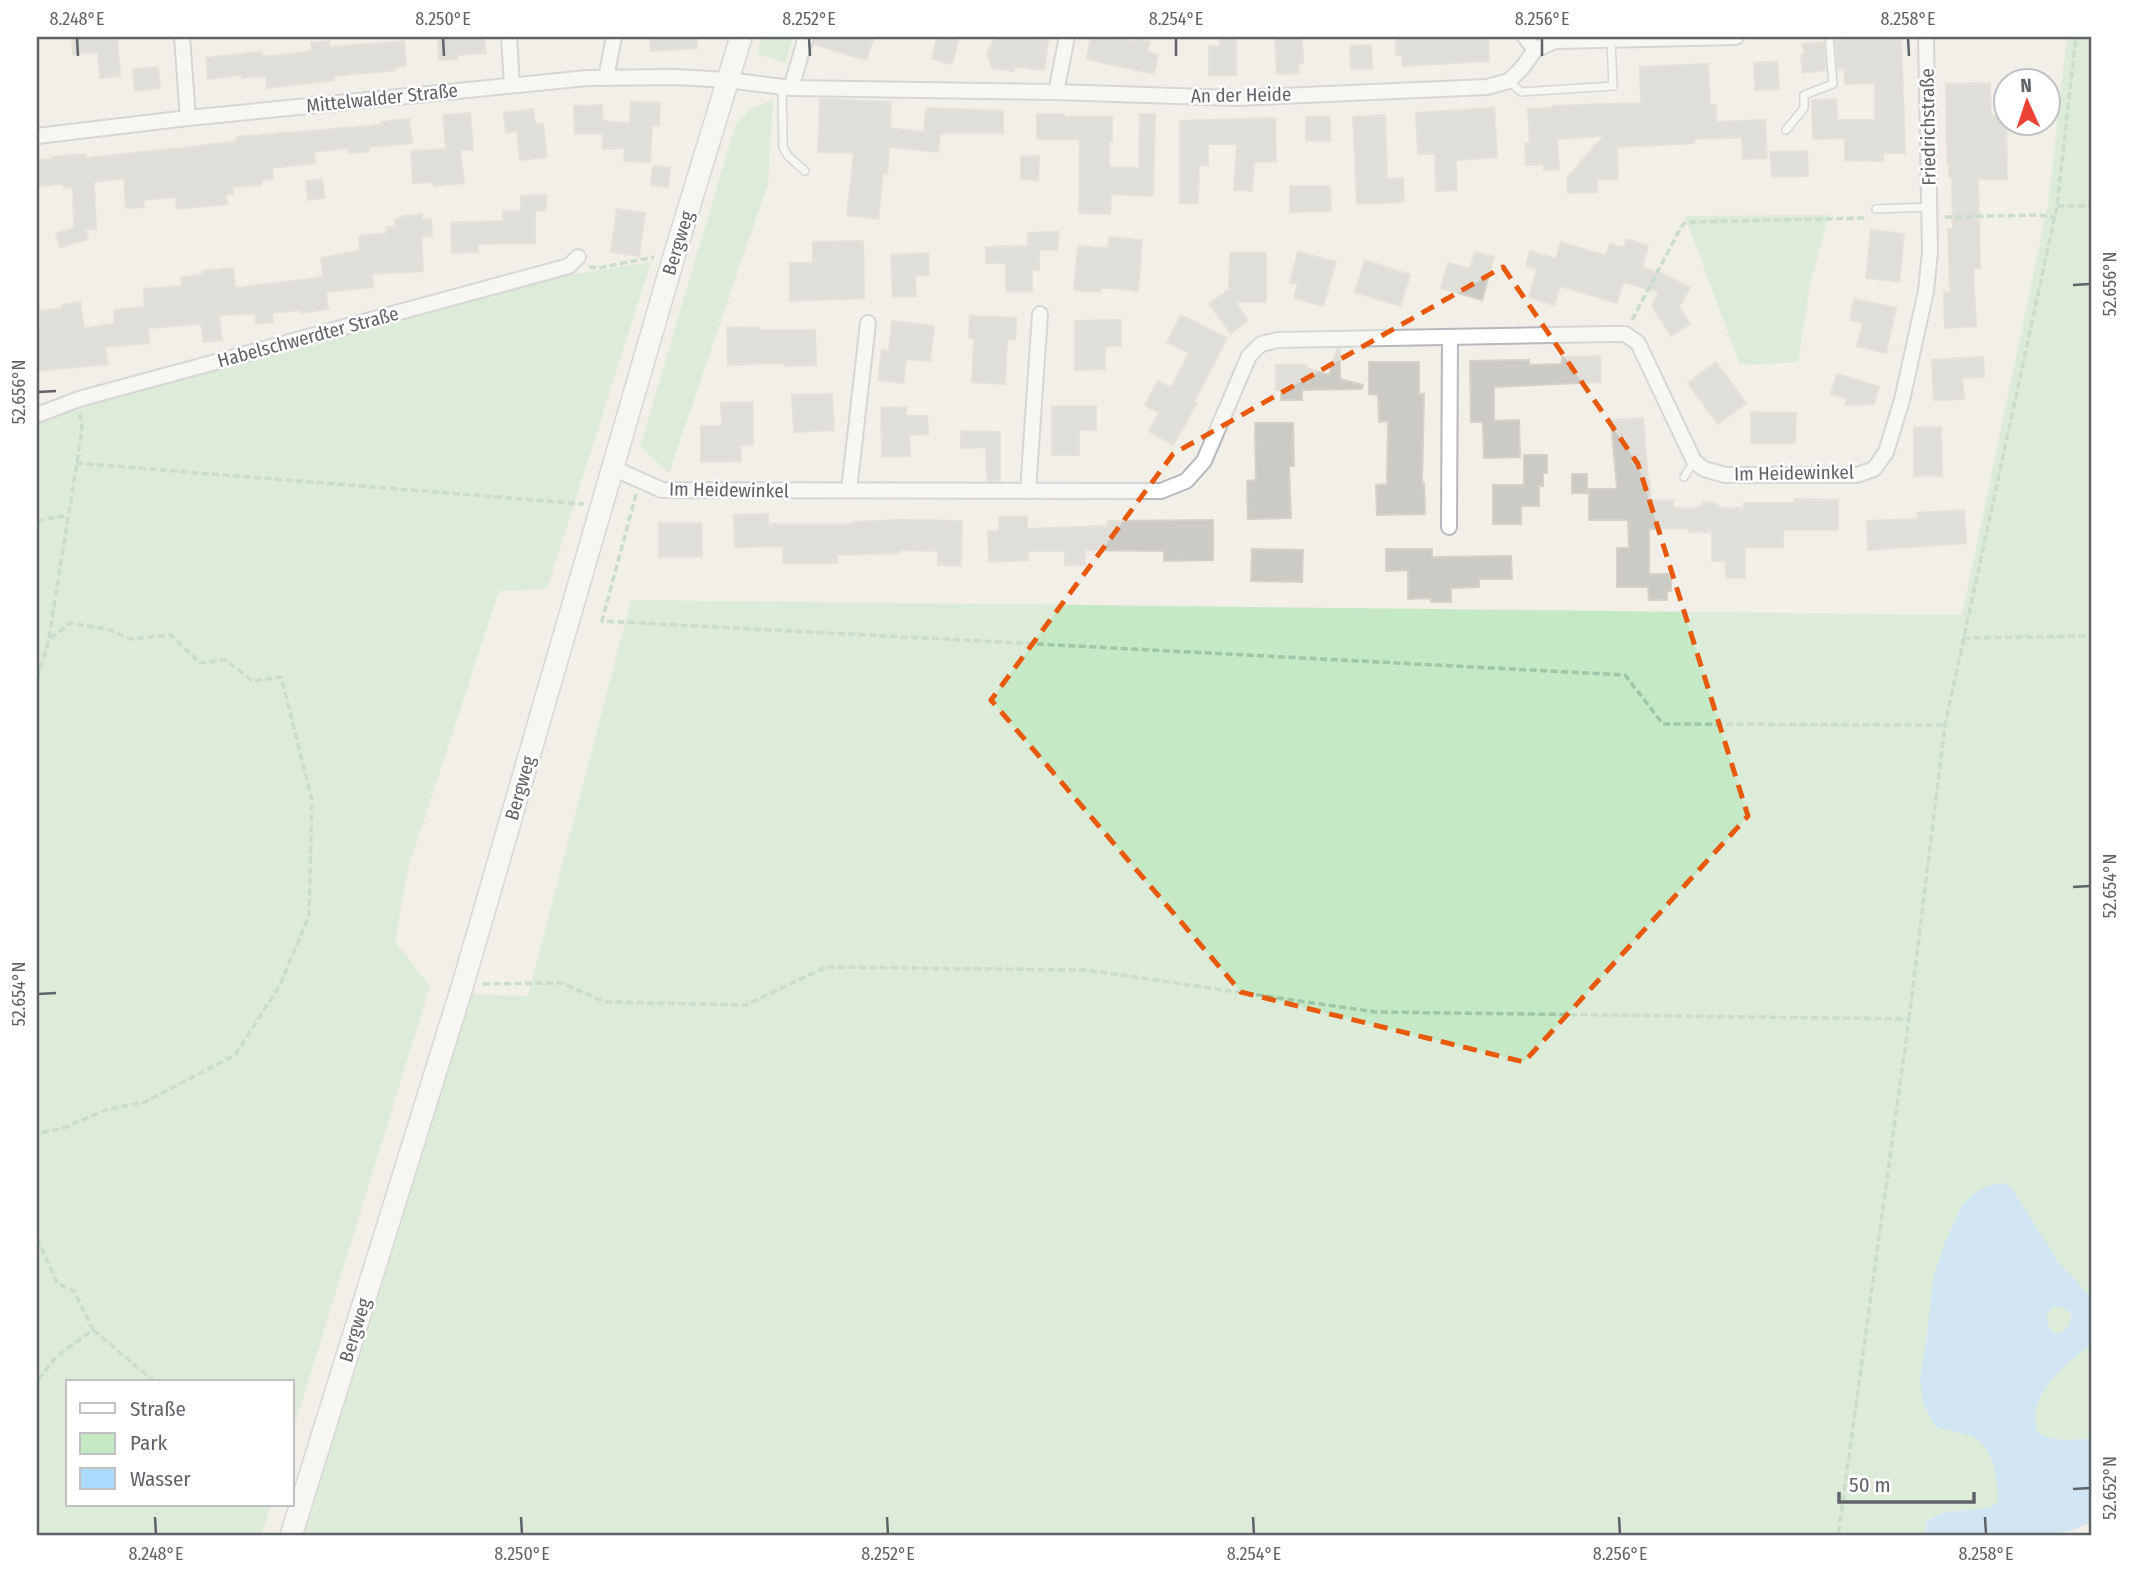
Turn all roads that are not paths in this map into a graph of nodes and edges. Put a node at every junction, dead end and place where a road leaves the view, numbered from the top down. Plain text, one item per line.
1 (181, 37) edge
2 (509, 37) edge
3 (614, 37) edge
4 (741, 37) edge
5 (806, 37) edge
6 (1068, 37) edge
7 (1525, 37) edge
8 (1736, 37) edge
9 (1829, 37) edge
10 (1926, 37) edge
11 (1611, 39) junction
12 (1535, 50) junction
13 (606, 78) junction
14 (728, 80) junction
15 (1509, 81) junction
16 (512, 85) junction
17 (786, 88) junction
18 (1056, 92) junction
19 (188, 118) junction
20 (1786, 130) dead end
21 (37, 136) edge
22 (805, 171) dead end
23 (1876, 209) dead end
24 (1930, 212) junction
25 (574, 261) road end
26 (1040, 314) dead end
27 (868, 323) dead end
28 (1450, 337) junction
29 (37, 415) edge
30 (1694, 461) junction
31 (613, 468) junction
32 (1684, 477) dead end
33 (849, 490) junction
34 (1028, 491) junction
35 (1449, 527) dead end
36 (291, 1536) edge

1 - 19 street
2 - 16 street
3 - 13 street
4 - 14 main road, Bergweg
5 - 17 street
6 - 18 street
7 - 12 street
8 - 11 street
9 - 20 lane
10 - 24 street, Friedrichstraße
11 - 12 street
11 - 15 lane
12 - 15 street
13 - 14 street, Mittelwalder Straße
13 - 16 street, Mittelwalder Straße
14 - 17 street, An der Heide
14 - 31 main road, Bergweg
15 - 18 street, An der Heide
16 - 19 street, Mittelwalder Straße
17 - 18 street, An der Heide
17 - 22 lane
19 - 21 street, Mittelwalder Straße
23 - 24 lane
24 - 30 street, Im Heidewinkel
25 - 29 street, Habelschwerdter Straße
26 - 34 street
27 - 33 street
28 - 30 street, Im Heidewinkel
28 - 34 street, Im Heidewinkel
28 - 35 street
30 - 32 lane
31 - 33 street, Im Heidewinkel
31 - 36 main road, Bergweg
33 - 34 street, Im Heidewinkel

